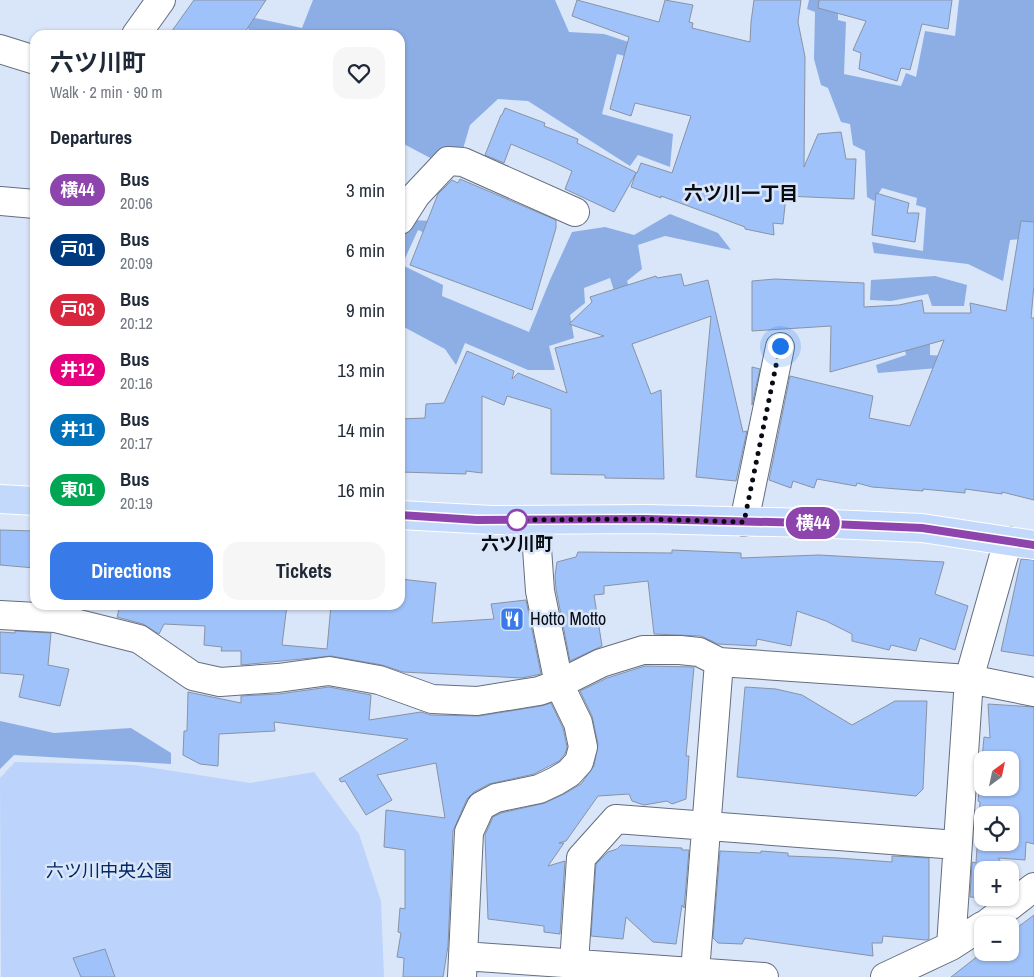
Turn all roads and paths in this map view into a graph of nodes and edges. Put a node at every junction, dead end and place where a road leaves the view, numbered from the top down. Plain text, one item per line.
1 (161, 0) edge
2 (140, 30) edge
3 (0, 49) edge
4 (30, 58) edge
5 (0, 200) edge
6 (30, 203) edge
7 (405, 212) edge
8 (575, 212) dead end
9 (780, 346) dead end
10 (0, 499) edge
11 (30, 500) edge
12 (405, 515) edge
13 (535, 520) junction
14 (744, 522) junction
15 (1021, 544) edge
16 (0, 615) edge
17 (719, 662) junction
18 (969, 678) junction
19 (559, 684) junction
20 (1034, 692) edge
21 (706, 826) junction
22 (957, 845) junction
23 (1033, 890) edge
24 (998, 916) edge
25 (974, 932) edge
26 (951, 946) junction
27 (574, 964) junction
28 (462, 966) edge
29 (695, 972) junction
30 (764, 977) edge
31 (884, 977) edge

1 - 2 street
3 - 4 street
5 - 6 street
7 - 8 street
9 - 14 street
10 - 11 main road
12 - 13 main road
13 - 14 main road
13 - 19 street
14 - 15 main road
15 - 18 street
16 - 19 street
17 - 18 street
17 - 19 street
17 - 21 street
18 - 20 street
18 - 22 street
19 - 28 street
21 - 22 street
21 - 27 street
21 - 29 street
22 - 26 street
23 - 24 street
25 - 26 street
26 - 31 street
27 - 28 street
27 - 29 street
29 - 30 street

